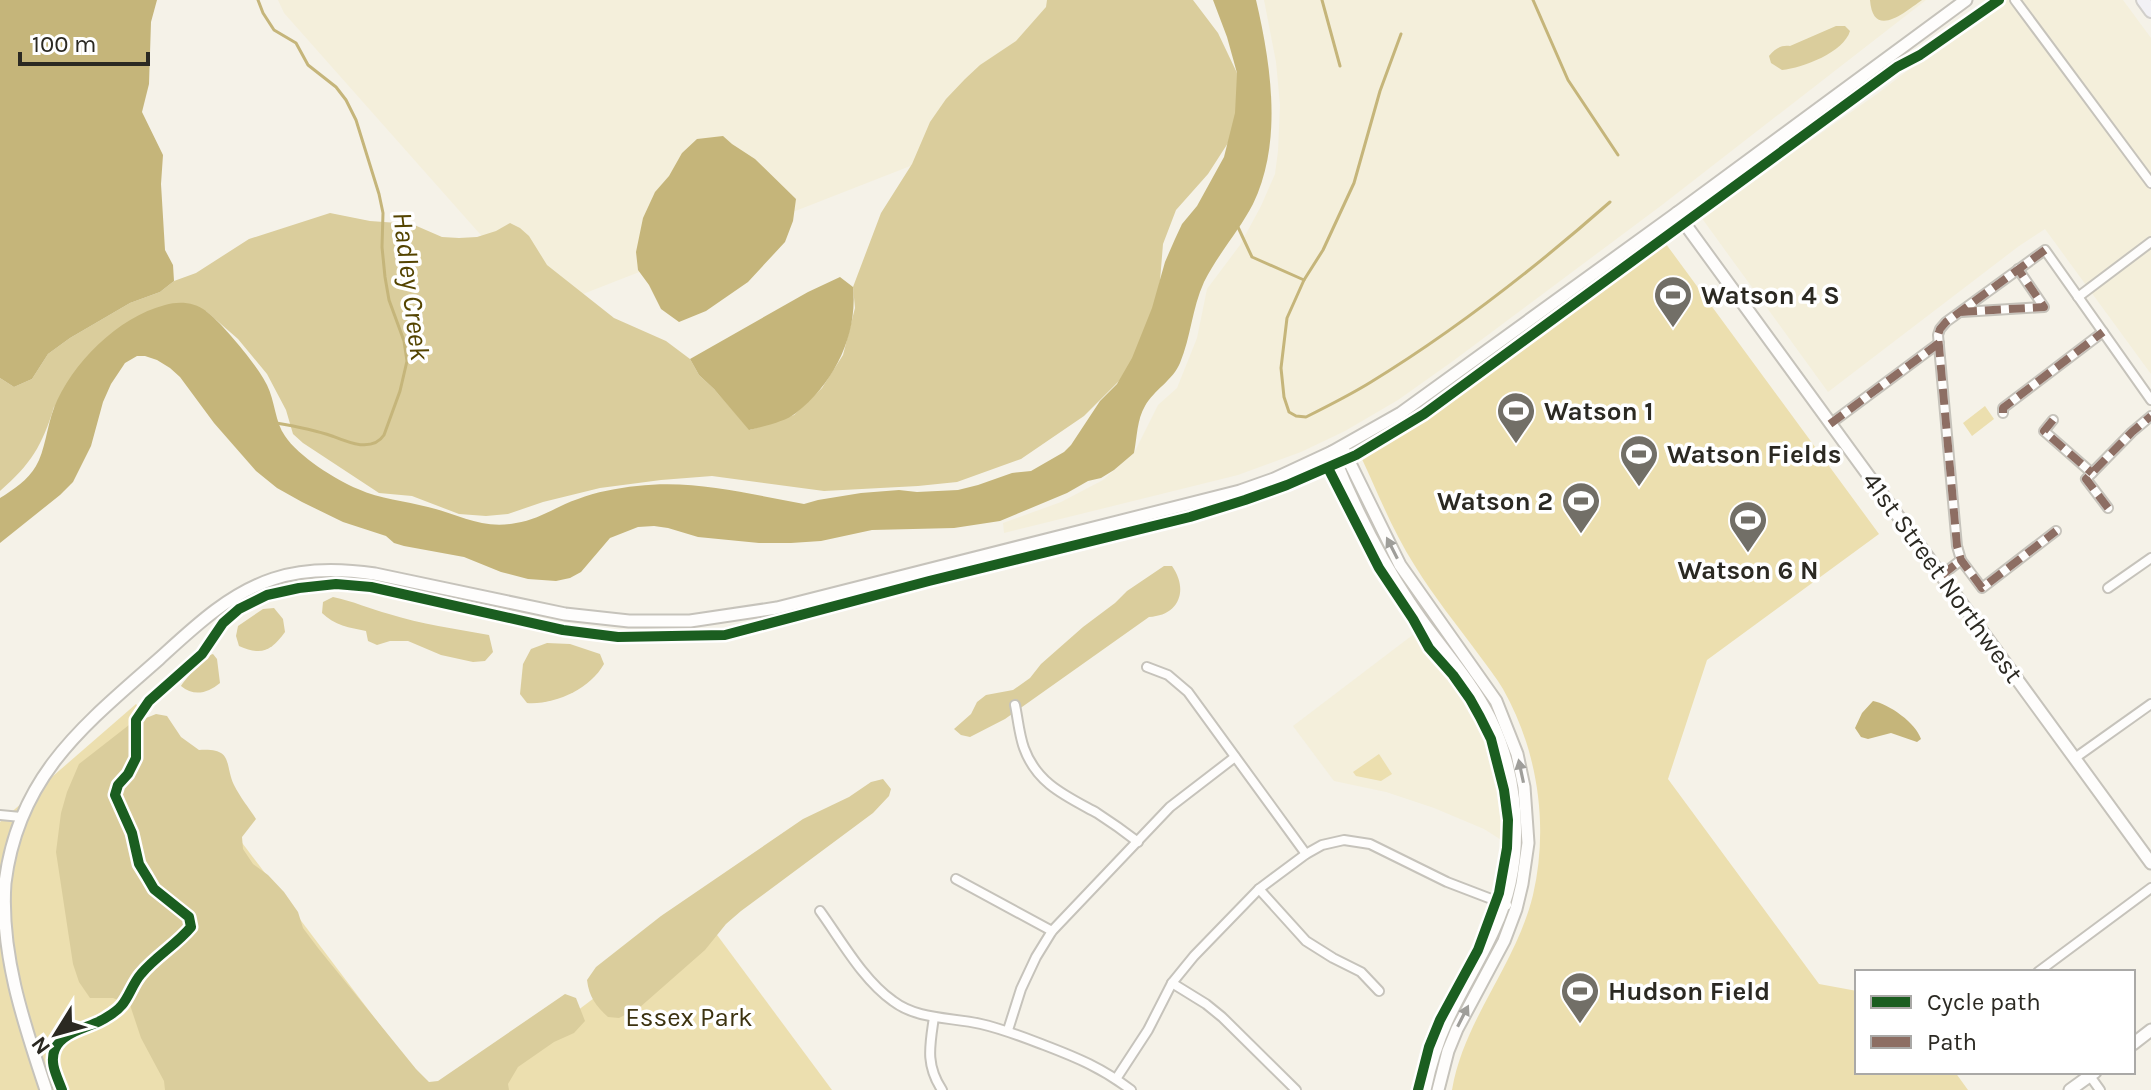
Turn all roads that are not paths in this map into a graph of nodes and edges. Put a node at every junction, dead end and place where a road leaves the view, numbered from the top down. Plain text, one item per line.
1 (1966, 0) edge
2 (2015, 0) edge
3 (2143, 0) edge
4 (2151, 11) edge
5 (2151, 183) edge
6 (1677, 213) junction
7 (2151, 242) edge
8 (2018, 269) junction
9 (2078, 297) junction
10 (1960, 312) junction
11 (2103, 332) junction
12 (1939, 343) junction
13 (2151, 400) edge
14 (2003, 413) dead end
15 (2151, 416) edge
16 (2053, 420) dead end
17 (1830, 424) junction
18 (1337, 450) junction
19 (2092, 473) junction
20 (2108, 508) dead end
21 (2056, 531) dead end
22 (2151, 558) edge
23 (1961, 560) junction
24 (1942, 575) junction
25 (2108, 588) dead end
26 (1147, 667) dead end
27 (2151, 704) edge
28 (1015, 705) dead end
29 (1235, 757) junction
30 (2075, 758) junction
31 (0, 815) edge
32 (21, 817) junction
33 (1138, 842) junction
34 (1306, 854) junction
35 (2151, 863) edge
36 (956, 879) dead end
37 (2151, 888) edge
38 (1259, 889) junction
39 (1510, 906) junction
40 (820, 911) dead end
41 (1052, 931) junction
42 (2041, 970) edge
43 (1172, 983) junction
44 (1379, 991) dead end
45 (934, 1017) junction
46 (1008, 1030) junction
47 (2151, 1030) edge
48 (2135, 1042) edge
49 (2093, 1074) edge
50 (1116, 1079) junction
51 (46, 1090) edge
52 (942, 1090) edge
53 (1131, 1090) edge
54 (1296, 1090) edge
55 (1425, 1090) edge
56 (1438, 1090) edge
57 (2070, 1090) edge
58 (2100, 1090) edge

1 - 6 main road
2 - 5 street
3 - 4 main road
6 - 17 main road, 41st Street Northwest
6 - 18 main road
7 - 9 street
8 - 9 street
8 - 10 street
8 - 10 street
9 - 11 street
10 - 12 street
11 - 13 street
11 - 14 street
12 - 17 street
12 - 23 street
15 - 19 street
16 - 19 street
17 - 24 main road, 41st Street Northwest
18 - 32 main road
18 - 39 main road
19 - 20 street
21 - 23 street
22 - 25 street
23 - 24 street
24 - 30 main road, 41st Street Northwest
26 - 29 street
27 - 30 street
28 - 33 street
29 - 33 street
29 - 34 street
30 - 35 main road, 41st Street Northwest
31 - 32 street
32 - 51 main road
33 - 41 street
34 - 38 street
34 - 39 street
36 - 41 street
37 - 42 street
38 - 43 street
38 - 44 street
39 - 55 main road
56 -> 39 main road
40 - 45 street
41 - 46 street
43 - 50 street
43 - 54 street
45 - 46 street
45 - 52 street
46 - 50 street
47 - 48 main road
49 - 57 main road
49 - 58 street
50 - 53 street

